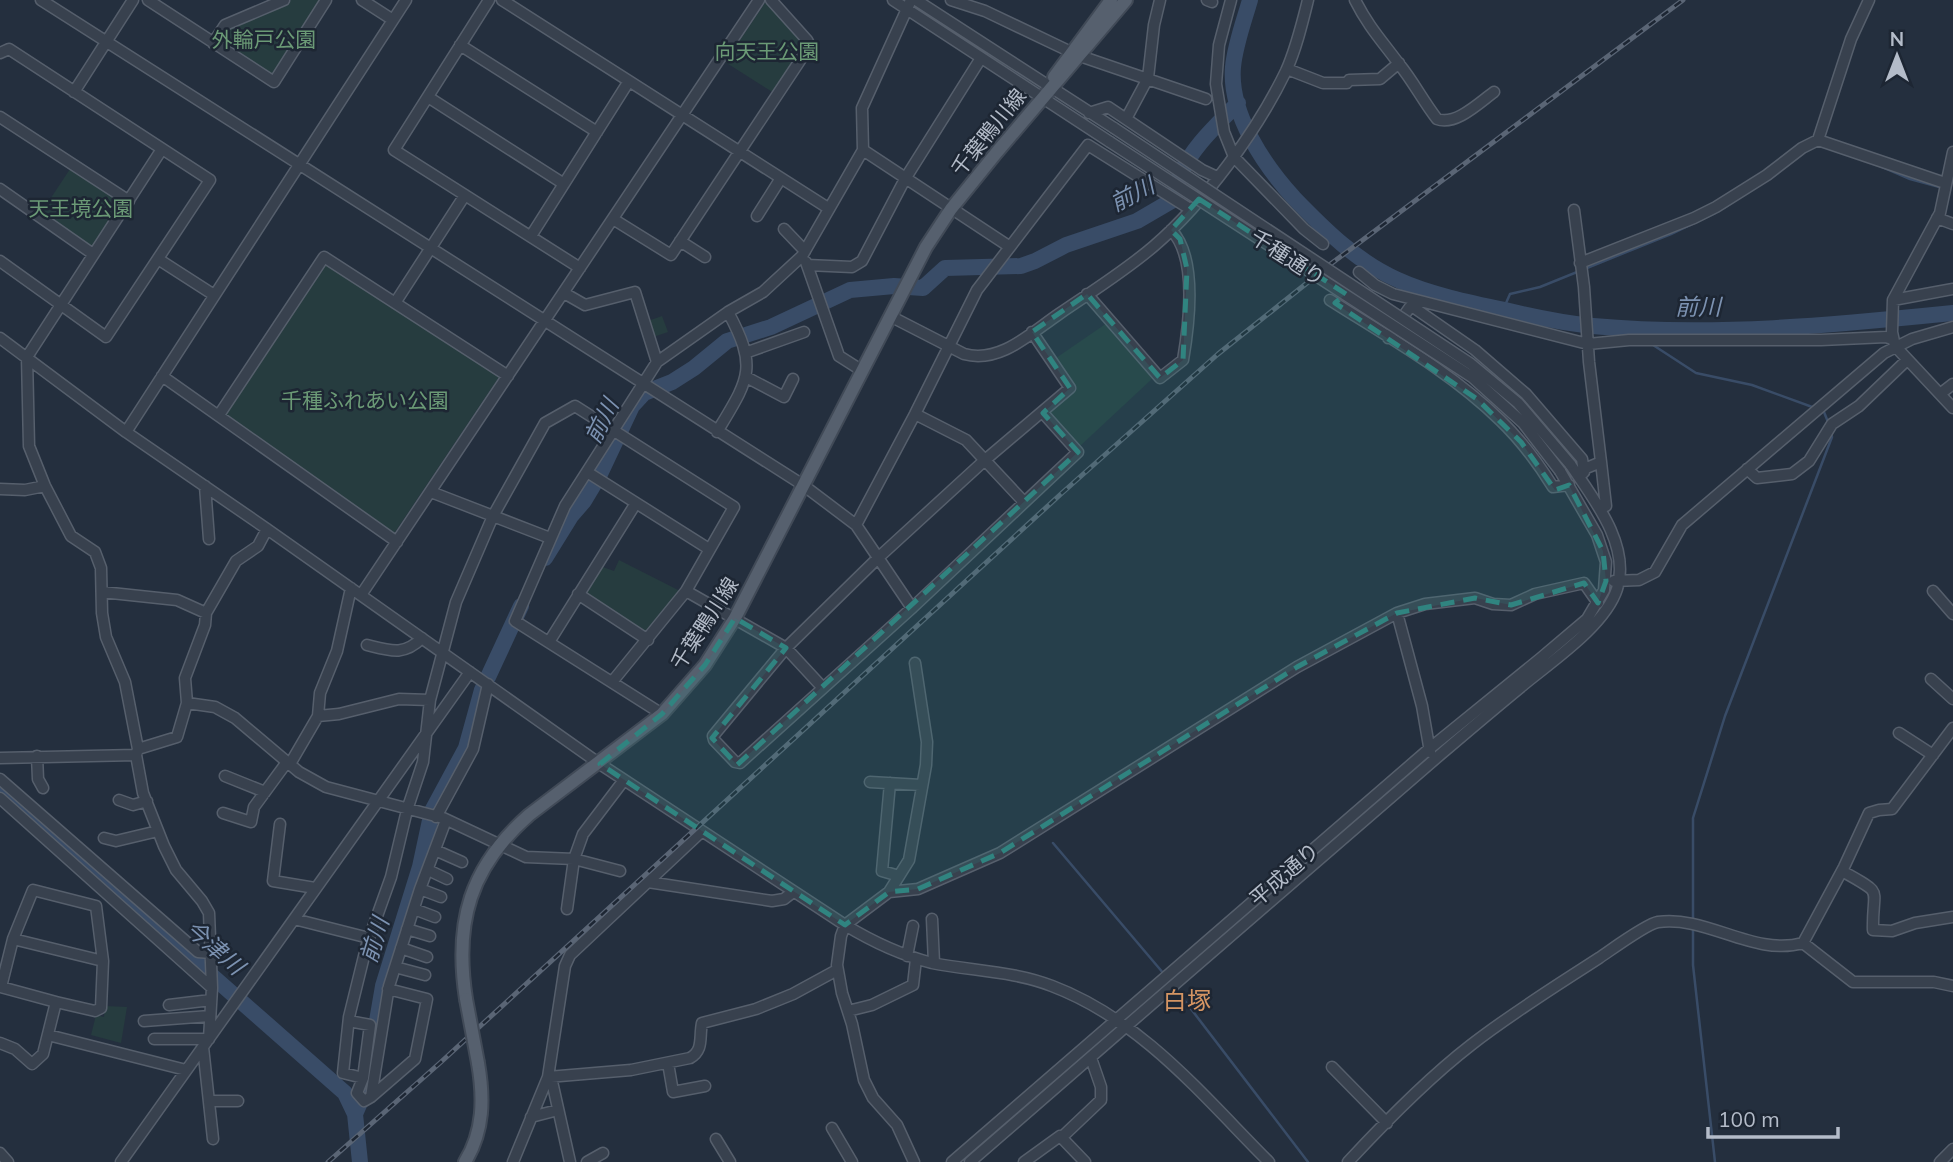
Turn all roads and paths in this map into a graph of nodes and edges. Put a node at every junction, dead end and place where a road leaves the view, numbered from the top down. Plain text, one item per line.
1 (41, 0) edge
2 (133, 0) edge
3 (148, 0) edge
4 (284, 0) edge
5 (326, 0) edge
6 (362, 0) edge
7 (406, 0) edge
8 (489, 0) edge
9 (502, 0) edge
10 (759, 0) edge
11 (771, 0) edge
12 (893, 0) edge
13 (951, 0) edge
14 (1111, 0) edge
15 (1126, 0) edge
16 (1160, 0) edge
17 (1231, 0) edge
18 (1308, 0) edge
19 (1355, 0) edge
20 (1870, 0) edge
21 (911, 3) edge
22 (393, 20) junction
23 (105, 42) junction
24 (213, 43) junction
25 (460, 45) junction
26 (0, 53) edge
27 (1076, 54) junction
28 (981, 58) junction
29 (1399, 64) junction
30 (1287, 69) junction
31 (1148, 78) junction
32 (629, 81) junction
33 (74, 92) junction
34 (1046, 92) junction
35 (1494, 92) dead end
36 (428, 97) junction
37 (1206, 99) dead end
38 (1089, 113) junction
39 (682, 115) junction
40 (0, 117) edge
41 (1126, 119) junction
42 (597, 132) junction
43 (1818, 140) junction
44 (162, 149) junction
45 (863, 150) junction
46 (739, 151) junction
47 (1953, 152) edge
48 (1234, 157) junction
49 (300, 165) junction
50 (1951, 166) edge
51 (1217, 177) junction
52 (781, 178) junction
53 (905, 178) junction
54 (564, 184) junction
55 (1945, 187) junction
56 (0, 189) edge
57 (465, 195) junction
58 (129, 201) junction
59 (828, 208) junction
60 (951, 209) junction
61 (1190, 209) junction
62 (1574, 210) dead end
63 (757, 216) dead end
64 (1937, 218) junction
65 (612, 219) junction
66 (1953, 224) edge
67 (784, 229) dead end
68 (1171, 230) junction
69 (531, 236) junction
70 (680, 241) junction
71 (1323, 244) dead end
72 (1010, 247) junction
73 (430, 249) junction
74 (93, 254) junction
75 (705, 257) dead end
76 (805, 257) junction
77 (158, 258) junction
78 (0, 261) edge
79 (1581, 267) junction
80 (580, 268) junction
81 (1953, 289) edge
82 (564, 293) junction
83 (1087, 294) junction
84 (214, 295) junction
85 (1893, 300) junction
86 (395, 303) junction
87 (61, 304) junction
88 (1440, 307) junction
89 (728, 312) junction
90 (890, 316) junction
91 (1431, 320) junction
92 (545, 322) junction
93 (1953, 327) edge
94 (804, 332) dead end
95 (1032, 332) junction
96 (0, 338) edge
97 (1388, 338) junction
98 (1894, 342) junction
99 (1588, 344) junction
100 (948, 346) junction
101 (745, 353) junction
102 (27, 356) junction
103 (1907, 360) junction
104 (657, 362) junction
105 (861, 370) junction
106 (162, 376) junction
107 (508, 376) junction
108 (746, 377) junction
109 (793, 379) dead end
110 (1953, 384) edge
111 (642, 385) junction
112 (1940, 394) junction
113 (1953, 408) edge
114 (1043, 413) junction
115 (915, 414) junction
116 (219, 415) junction
117 (614, 431) junction
118 (126, 432) junction
119 (717, 432) junction
120 (985, 460) junction
121 (1601, 463) junction
122 (1747, 469) junction
123 (587, 472) junction
124 (1582, 473) junction
125 (803, 485) junction
126 (1569, 485) junction
127 (45, 486) junction
128 (205, 486) junction
129 (0, 489) edge
130 (431, 492) junction
131 (1024, 502) junction
132 (636, 503) junction
133 (1606, 506) dead end
134 (493, 516) junction
135 (856, 525) junction
136 (267, 529) junction
137 (550, 538) junction
138 (209, 539) dead end
139 (397, 542) junction
140 (709, 550) junction
141 (879, 557) junction
142 (1606, 581) junction
143 (1619, 582) junction
144 (351, 588) junction
145 (686, 591) junction
146 (1933, 591) dead end
147 (102, 592) junction
148 (578, 594) junction
149 (360, 595) junction
150 (1598, 603) junction
151 (912, 608) junction
152 (206, 613) junction
153 (1397, 613) junction
154 (1953, 614) edge
155 (735, 618) junction
156 (422, 638) junction
157 (648, 639) junction
158 (549, 642) junction
159 (368, 645) dead end
160 (786, 648) junction
161 (442, 651) junction
162 (915, 663) dead end
163 (470, 672) junction
164 (1931, 679) dead end
165 (612, 682) junction
166 (488, 684) junction
167 (823, 688) junction
168 (1953, 699) edge
169 (430, 700) junction
170 (187, 703) junction
171 (662, 715) junction
172 (318, 716) junction
173 (1953, 728) edge
174 (426, 733) junction
175 (1899, 733) dead end
176 (0, 745) edge
177 (1429, 749) junction
178 (137, 752) junction
179 (1933, 755) junction
180 (37, 756) junction
181 (3, 757) edge
182 (1432, 762) junction
183 (289, 763) junction
184 (600, 764) junction
185 (225, 776) dead end
186 (0, 779) edge
187 (624, 780) junction
188 (870, 782) dead end
189 (890, 783) junction
190 (921, 785) junction
191 (43, 788) dead end
192 (265, 792) junction
193 (0, 798) edge
194 (119, 800) dead end
195 (377, 800) junction
196 (147, 801) junction
197 (407, 810) junction
198 (223, 813) dead end
199 (441, 818) junction
200 (280, 824) dead end
201 (158, 831) junction
202 (701, 832) junction
203 (104, 838) dead end
204 (498, 846) junction
205 (435, 849) junction
206 (574, 859) junction
207 (462, 862) dead end
208 (189, 866) dead end
209 (176, 870) junction
210 (428, 870) junction
211 (1842, 871) junction
212 (620, 872) dead end
213 (899, 876) junction
214 (447, 879) dead end
215 (648, 881) junction
216 (315, 888) junction
217 (420, 889) junction
218 (793, 892) junction
219 (889, 892) junction
220 (440, 897) dead end
221 (414, 909) junction
222 (567, 909) dead end
223 (435, 916) dead end
224 (1953, 917) edge
225 (294, 919) junction
226 (932, 919) dead end
227 (845, 926) junction
228 (913, 926) dead end
229 (407, 929) junction
230 (430, 936) dead end
231 (369, 938) junction
232 (13, 939) junction
233 (1803, 943) junction
234 (401, 948) junction
235 (211, 953) junction
236 (427, 957) dead end
237 (911, 957) junction
238 (103, 961) junction
239 (934, 963) junction
240 (395, 967) junction
241 (837, 970) junction
242 (425, 975) dead end
243 (1953, 986) edge
244 (212, 988) junction
245 (388, 989) junction
246 (211, 1000) junction
247 (56, 1002) junction
248 (169, 1005) dead end
249 (848, 1011) junction
250 (210, 1016) junction
251 (1117, 1018) junction
252 (144, 1021) dead end
253 (349, 1021) junction
254 (1128, 1026) junction
255 (48, 1035) junction
256 (154, 1039) dead end
257 (0, 1043) edge
258 (206, 1043) junction
259 (346, 1048) junction
260 (366, 1050) junction
261 (1091, 1058) junction
262 (668, 1063) junction
263 (1332, 1067) dead end
264 (186, 1070) junction
265 (549, 1077) junction
266 (363, 1078) junction
267 (705, 1086) dead end
268 (371, 1097) junction
269 (209, 1101) junction
270 (238, 1101) dead end
271 (558, 1110) junction
272 (531, 1117) junction
273 (1387, 1123) junction
274 (832, 1128) dead end
275 (1062, 1137) junction
276 (213, 1139) dead end
277 (716, 1139) dead end
278 (1953, 1149) edge
279 (0, 1153) edge
280 (603, 1153) dead end
281 (8, 1162) edge
282 (121, 1162) edge
283 (465, 1162) edge
284 (513, 1162) edge
285 (570, 1162) edge
286 (587, 1162) edge
287 (730, 1162) edge
288 (852, 1162) edge
289 (914, 1162) edge
290 (952, 1162) edge
291 (970, 1162) edge
292 (1024, 1162) edge
293 (1085, 1162) edge
294 (1269, 1162) edge
295 (1348, 1162) edge
296 (1940, 1162) edge

1 - 23 street
2 - 23 street
3 - 24 street
4 - 24 street
5 - 24 street
6 - 22 street
7 - 22 street
8 - 25 street
9 - 32 street
10 - 39 street
11 - 46 street
12 - 21 street, 千種通り
13 - 27 street
14 - 27 main road, 千葉鴨川線
15 - 27 main road, 千葉鴨川線
16 - 31 street
17 - 48 street
18 - 30 street
19 - 29 street
20 - 43 street
21 - 28 street, 千種通り
21 - 34 street, 千種通り
21 - 45 street
22 - 49 street
23 - 33 street
23 - 49 street
25 - 36 street
25 - 42 street
26 - 33 street
27 - 31 street
27 - 34 main road, 千葉鴨川線
28 - 34 street, 千種通り
28 - 53 street
29 - 30 street
29 - 35 street
30 - 48 street
31 - 37 street
31 - 41 street
32 - 39 street
32 - 42 street
33 - 44 street
34 - 38 street, 千種通り
34 - 60 main road, 千葉鴨川線
34 - 126 street, 千種通り, bridge
36 - 54 street
36 - 57 street
38 - 41 street
38 - 124 street, 千種通り, bridge
39 - 46 street
39 - 65 street
40 - 58 street
41 - 51 street
42 - 54 street
43 - 55 street
43 - 79 street
44 - 58 street
44 - 77 street
45 - 53 street
45 - 59 street
46 - 52 street
46 - 70 street
47 - 50 street
48 - 51 street
48 - 71 street
49 - 73 street
49 - 84 street
50 - 55 street
51 - 61 street
52 - 59 street
52 - 63 street
53 - 60 street
53 - 76 street
54 - 69 street
55 - 64 street
56 - 74 street
57 - 69 street
57 - 73 street
58 - 74 street
59 - 76 street
60 - 72 street
60 - 90 main road, 千葉鴨川線
61 - 68 street
61 - 72 street
62 - 79 street
64 - 66 street
64 - 85 street
65 - 70 street
65 - 80 street
67 - 76 street
68 - 83 street
68 - 83 street
69 - 80 street
70 - 75 street
72 - 100 street
73 - 86 street
73 - 92 street
74 - 87 street
76 - 89 street
76 - 105 street
77 - 84 street
77 - 87 street
78 - 87 street
79 - 99 street
80 - 82 street
81 - 85 street
82 - 92 street
82 - 104 street
83 - 95 street
84 - 106 street
85 - 98 street
86 - 107 street
86 - 116 street
87 - 102 street
88 - 91 street
88 - 97 street
88 - 99 street
89 - 101 street
89 - 104 street
90 - 100 street
90 - 105 main road, 千葉鴨川線
91 - 97 street
91 - 124 street
92 - 107 street
92 - 111 street
93 - 98 street
94 - 101 street
95 - 100 street
95 - 114 street
96 - 102 street
97 - 126 street
98 - 99 street
98 - 103 street
98 - 122 street
99 - 121 street
100 - 115 street
101 - 108 street
102 - 118 street
102 - 127 street
103 - 112 street
103 - 122 street
104 - 111 street
105 - 125 main road, 千葉鴨川線
106 - 116 street
106 - 118 street
107 - 130 street
108 - 109 street
108 - 119 street
110 - 112 street
111 - 117 street
111 - 119 street
112 - 113 street
114 - 120 street
114 - 131 street
115 - 120 street
115 - 135 street
116 - 139 street
117 - 123 street
117 - 134 street
117 - 140 street
118 - 128 street
119 - 125 street
120 - 131 street
120 - 141 street
121 - 124 street
121 - 133 street
122 - 143 street
123 - 132 street
123 - 137 street
124 - 143 street, 千種通り
125 - 135 street
125 - 155 main road, 千葉鴨川線
126 - 142 street, 千種通り
127 - 129 street
127 - 147 street
128 - 136 street
128 - 138 street
130 - 134 street
130 - 139 street
131 - 151 street
132 - 140 street
132 - 148 street
134 - 137 street
134 - 161 street
135 - 141 street
136 - 144 street
136 - 152 street
137 - 158 street
139 - 149 street
140 - 145 street
141 - 151 street
141 - 160 street
142 - 143 street
142 - 150 street, 平成通り
143 - 182 street, 平成通り
144 - 149 street
144 - 172 street
145 - 155 street
145 - 157 street
146 - 154 street
147 - 152 street
147 - 178 street
148 - 157 street
148 - 158 street
149 - 156 street
150 - 153 street
150 - 177 street, 平成通り
151 - 167 street
152 - 170 street
153 - 177 street
153 - 219 street
155 - 160 street
155 - 171 main road, 千葉鴨川線
156 - 159 street
156 - 161 street
157 - 165 street
158 - 165 street
160 - 167 street
160 - 167 street
161 - 163 street
161 - 169 street
162 - 190 street
163 - 166 street
163 - 174 street
164 - 168 street
165 - 171 street
166 - 184 street
166 - 199 street
169 - 172 street
169 - 174 street
170 - 178 street
170 - 183 street
171 - 184 main road, 千葉鴨川線
172 - 183 street
173 - 179 street
174 - 195 street
174 - 197 street
175 - 179 street
176 - 181 street
177 - 182 street
177 - 251 street, 平成通り
178 - 180 street
178 - 196 street
179 - 211 street
180 - 181 street
180 - 191 street
182 - 254 street, 平成通り
183 - 192 street
183 - 195 street
184 - 187 street
184 - 204 main road, 千葉鴨川線
185 - 192 street
186 - 235 street
187 - 202 street
187 - 206 street
188 - 189 street
189 - 190 street
189 - 213 street
190 - 213 street
192 - 198 street
193 - 244 street
194 - 196 street
195 - 197 street
195 - 216 street
196 - 201 street
197 - 199 street
197 - 231 street
199 - 204 street
199 - 205 street
200 - 216 street
201 - 203 street
201 - 209 street
202 - 215 street
202 - 218 street
204 - 206 street
204 - 283 main road, 千葉鴨川線, bridge
205 - 207 street
205 - 210 street
206 - 212 street
206 - 222 street
208 - 209 street
209 - 235 street
210 - 214 street
210 - 217 street
211 - 224 street
211 - 233 street
213 - 219 street
215 - 218 street
215 - 265 street
216 - 225 street
217 - 220 street
217 - 221 street
218 - 227 street
219 - 227 street
221 - 223 street
221 - 229 street
225 - 231 street
225 - 258 street
226 - 239 street
227 - 237 street
227 - 241 street
228 - 237 street
229 - 230 street
229 - 234 street
231 - 253 street
232 - 238 street
232 - 238 street
232 - 247 street
233 - 243 street
233 - 273 street
234 - 236 street
234 - 240 street
235 - 244 street
237 - 239 street
237 - 249 street
238 - 247 street
239 - 251 street
240 - 242 street
240 - 245 street
241 - 249 street
241 - 262 street
244 - 246 street
245 - 268 street
245 - 268 street
246 - 248 street
246 - 250 street
247 - 255 street
249 - 289 street
250 - 252 street
250 - 258 street
251 - 254 street
251 - 290 street, 平成通り
253 - 259 street
253 - 260 street
254 - 261 street, 平成通り
254 - 294 street
255 - 257 street
255 - 264 street
256 - 258 street
258 - 264 street
258 - 269 street
259 - 260 street
259 - 266 street
260 - 266 street
261 - 275 street
261 - 291 street, 平成通り
262 - 265 street
262 - 267 street
263 - 273 street
264 - 282 street
265 - 271 street
265 - 272 street
266 - 268 street
269 - 270 street
269 - 276 street
271 - 272 street
271 - 285 street
272 - 284 street
273 - 295 street
274 - 288 street
275 - 292 street
275 - 293 street
277 - 287 street
278 - 296 street
279 - 281 street
280 - 286 street

